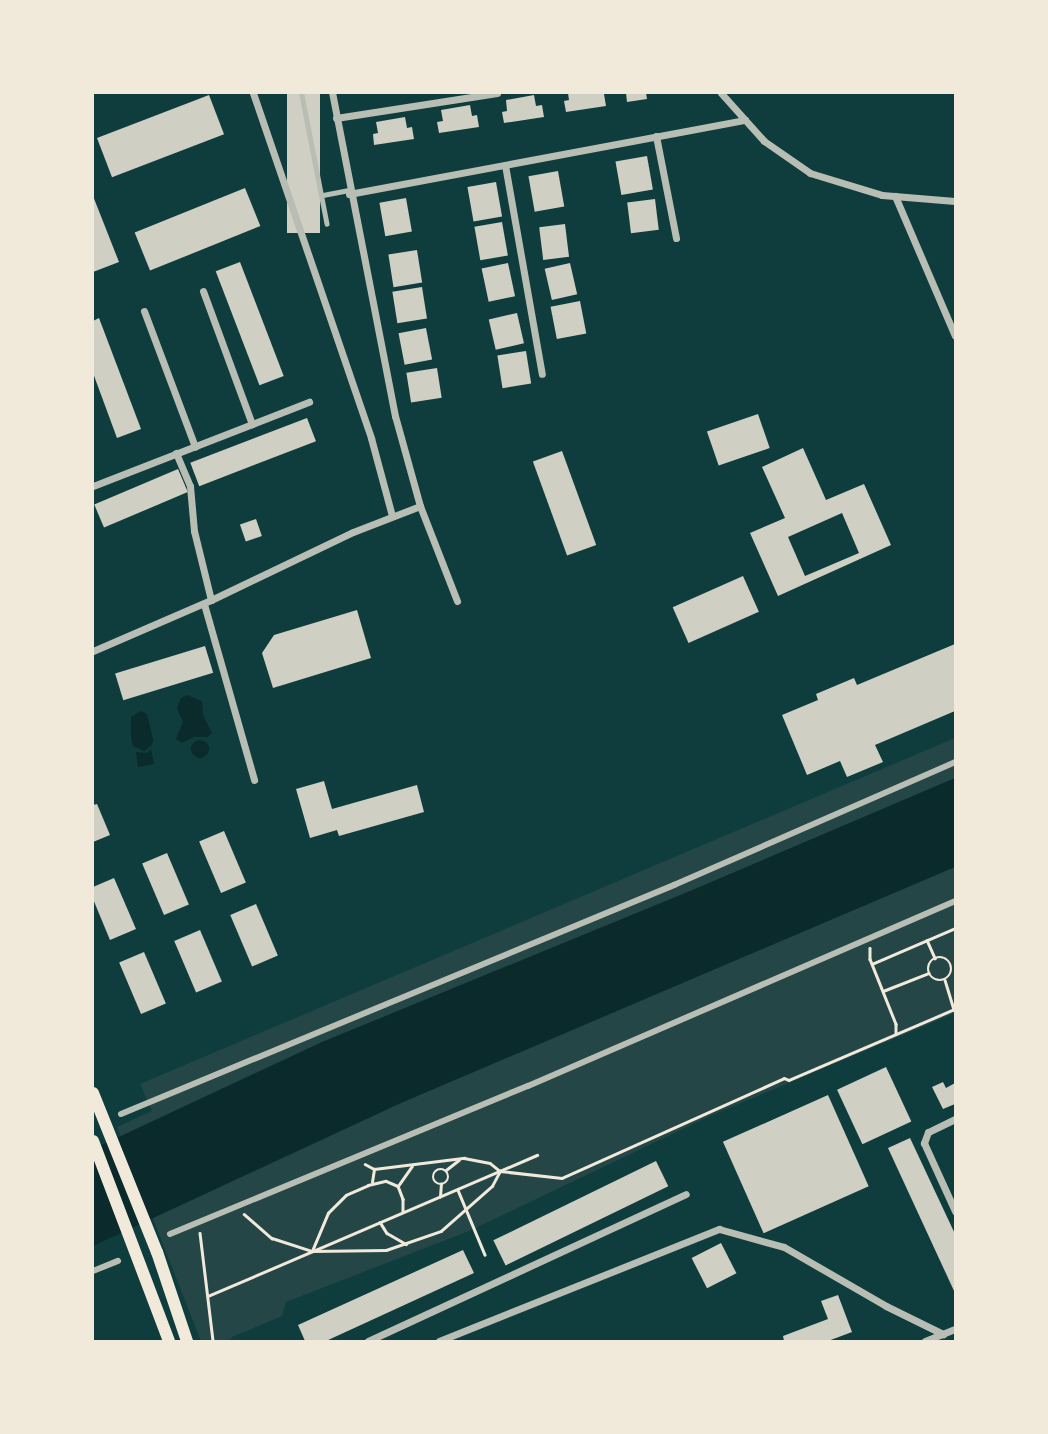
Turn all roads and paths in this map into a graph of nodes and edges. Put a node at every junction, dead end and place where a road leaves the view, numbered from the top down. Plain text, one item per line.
1 (253, 93) edge
2 (332, 93) edge
3 (497, 93) edge
4 (721, 93) edge
5 (302, 95) dead end
6 (336, 118) junction
7 (745, 120) junction
8 (656, 136) junction
9 (505, 165) junction
10 (349, 192) junction
11 (323, 195) junction
12 (895, 196) junction
13 (955, 201) edge
14 (327, 224) dead end
15 (676, 238) dead end
16 (203, 291) dead end
17 (144, 311) dead end
18 (955, 336) edge
19 (542, 373) dead end
20 (309, 402) dead end
21 (252, 424) junction
22 (194, 447) junction
23 (176, 453) junction
24 (93, 486) edge
25 (420, 506) junction
26 (391, 516) junction
27 (457, 601) dead end
28 (207, 602) junction
29 (93, 651) edge
30 (955, 762) edge
31 (254, 780) dead end
32 (955, 901) edge
33 (955, 928) edge
34 (867, 939) junction
35 (927, 940) junction
36 (935, 958) junction
37 (953, 963) edge
38 (872, 964) junction
39 (929, 972) junction
40 (945, 980) junction
41 (883, 992) junction
42 (955, 1010) edge
43 (896, 1034) junction
44 (93, 1093) edge
45 (121, 1114) dead end
46 (955, 1119) edge
47 (93, 1141) edge
48 (537, 1155) dead end
49 (353, 1158) junction
50 (462, 1158) junction
51 (425, 1164) junction
52 (413, 1165) junction
53 (374, 1169) junction
54 (436, 1170) junction
55 (446, 1170) junction
56 (500, 1171) junction
57 (371, 1184) junction
58 (441, 1184) junction
59 (398, 1186) junction
60 (458, 1189) junction
61 (686, 1194) dead end
62 (440, 1197) junction
63 (237, 1206) junction
64 (466, 1209) junction
65 (955, 1211) edge
66 (403, 1212) junction
67 (199, 1222) junction
68 (380, 1222) junction
69 (170, 1234) dead end
70 (408, 1245) junction
71 (312, 1251) junction
72 (485, 1255) dead end
73 (118, 1261) dead end
74 (93, 1271) edge
75 (208, 1296) junction
76 (949, 1331) edge
77 (169, 1341) edge
78 (187, 1341) edge
79 (213, 1341) edge
80 (368, 1341) edge
81 (439, 1341) edge
82 (925, 1341) edge
83 (954, 1341) edge

1 - 26 street
2 - 6 street
3 - 6 street
4 - 7 street
5 - 11 lane
6 - 10 street
7 - 8 street
7 - 12 street
8 - 9 street
8 - 15 street
9 - 10 street
9 - 19 street
10 - 11 lane
10 - 25 street
11 - 14 lane
12 - 13 street
12 - 18 street
16 - 21 street
17 - 22 street
20 - 21 street
21 - 22 street
22 - 23 street
23 - 24 street
23 - 28 street
25 - 26 street
25 - 27 street
26 - 28 street
28 - 29 street
28 - 31 street
30 - 45 street
32 - 34 street
33 - 35 path
34 - 38 path
34 - 49 street
35 - 36 path
35 - 38 path
36 - 37 path
36 - 39 path
37 - 40 path
38 - 41 path
39 - 40 path
39 - 41 path
40 - 42 path
41 - 43 path
42 - 43 path
43 - 56 path
44 - 78 main road
46 - 65 street
47 - 77 main road
48 - 56 path
49 - 53 path
49 - 63 street
50 - 51 path
50 - 55 path
50 - 56 path
51 - 52 path
51 - 54 path
52 - 53 path
52 - 59 path
53 - 57 path
54 - 55 path
54 - 58 path
55 - 58 path
56 - 60 path
56 - 64 path
57 - 59 path
57 - 71 path
58 - 62 path
59 - 66 path
60 - 62 path
60 - 64 path
61 - 80 street
62 - 66 path
63 - 67 street
63 - 71 path
64 - 70 path
64 - 72 path
66 - 68 path
67 - 69 street
67 - 75 path
68 - 70 path
68 - 71 path
70 - 71 path
71 - 75 path
73 - 74 street
75 - 79 path
76 - 81 street
76 - 82 street
76 - 83 street

